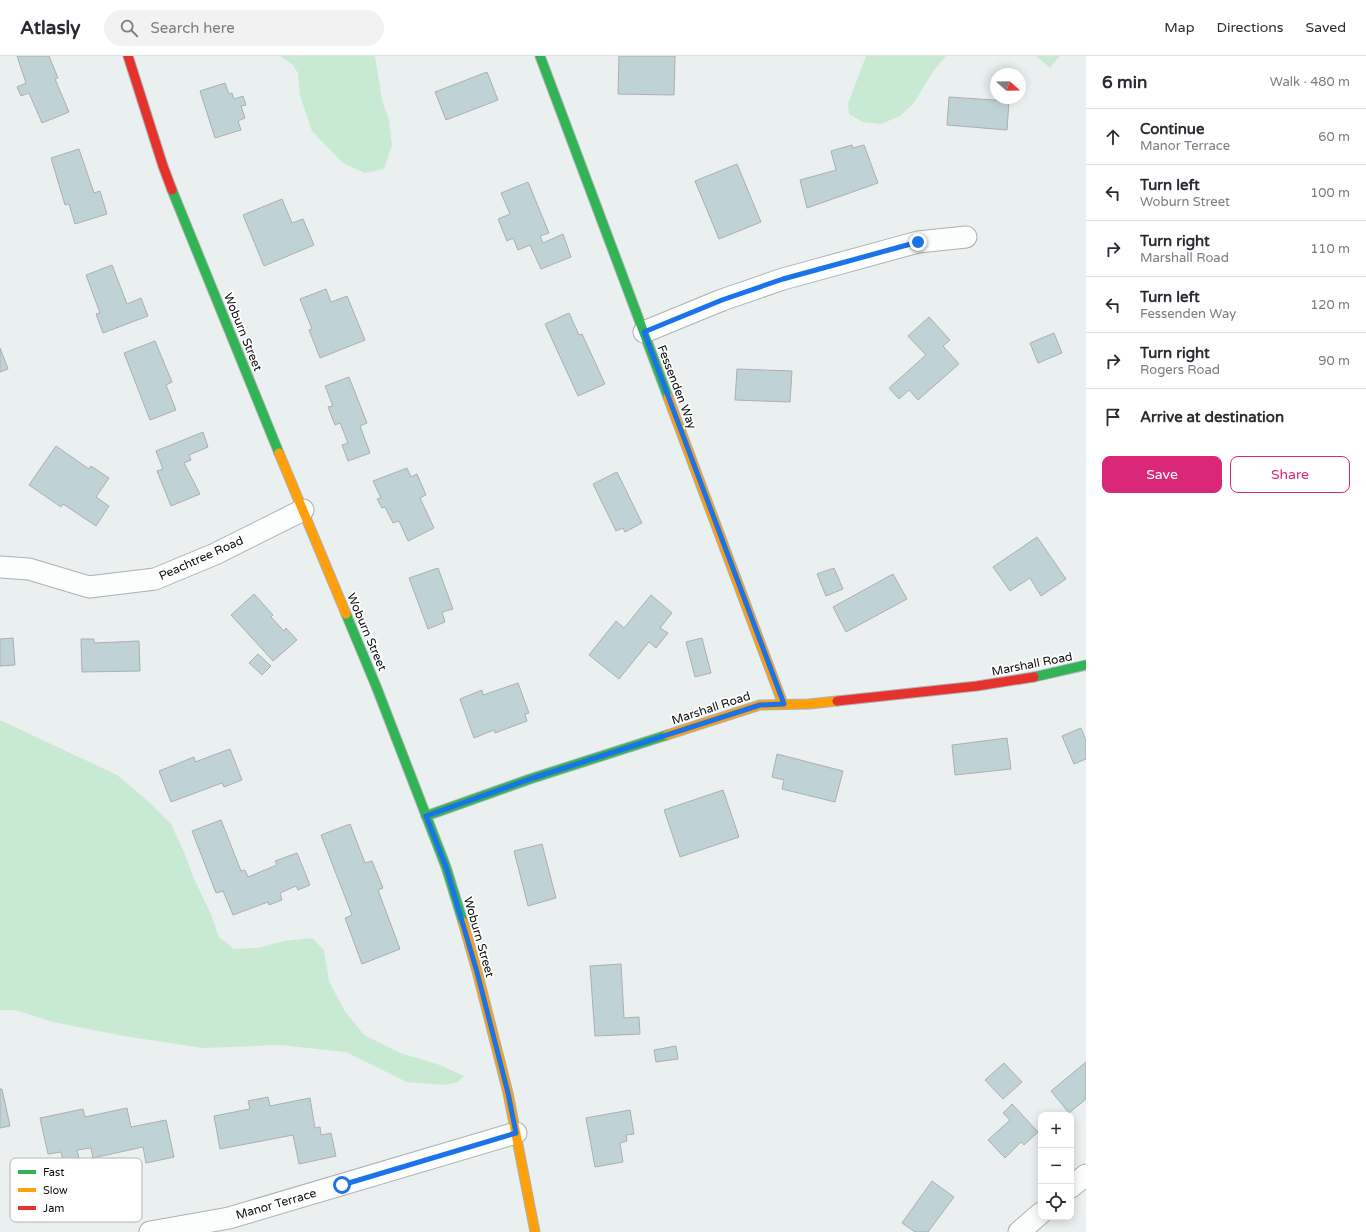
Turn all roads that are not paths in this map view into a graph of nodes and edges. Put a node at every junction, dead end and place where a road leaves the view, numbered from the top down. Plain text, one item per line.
1 (128, 56) edge
2 (540, 56) edge
3 (966, 237) dead end
4 (644, 332) junction
5 (303, 510) junction
6 (0, 552) edge
7 (0, 567) edge
8 (29, 569) junction
9 (1086, 665) edge
10 (784, 704) junction
11 (426, 816) junction
12 (516, 1133) junction
13 (1086, 1175) edge
14 (1074, 1185) edge
15 (1038, 1216) edge
16 (150, 1232) edge
17 (535, 1232) edge
18 (1020, 1232) edge

1 - 5 street, Woburn Street
2 - 4 street, Fessenden Way
3 - 4 street
4 - 10 street, Fessenden Way
5 - 8 street, Peachtree Road
5 - 11 street, Woburn Street
6 - 8 street
7 - 8 street, Peachtree Road
9 - 10 street, Marshall Road
10 - 11 street, Marshall Road
11 - 12 street, Woburn Street
12 - 16 street, Manor Terrace
12 - 17 street, Woburn Street
13 - 14 street
15 - 18 street

